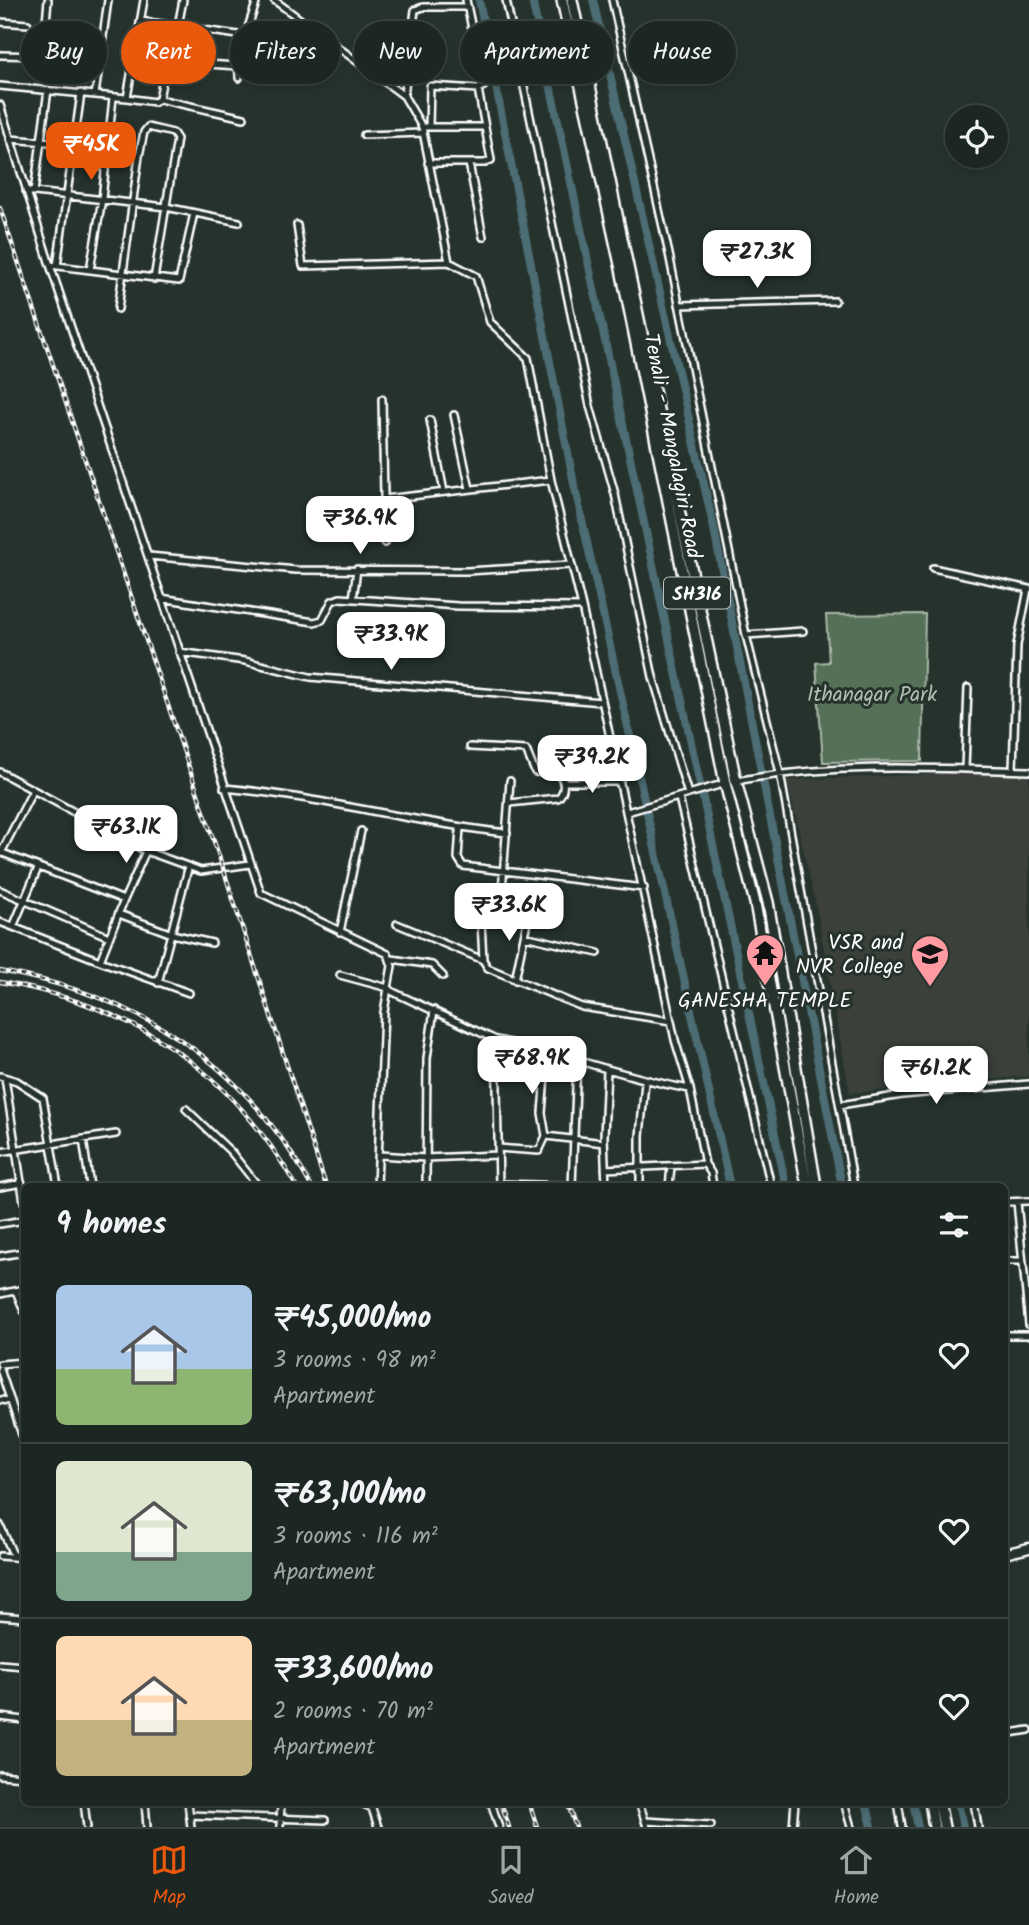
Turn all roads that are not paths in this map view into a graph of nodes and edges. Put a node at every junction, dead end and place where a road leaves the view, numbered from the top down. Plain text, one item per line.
1 (48, 0) edge
2 (108, 0) edge
3 (144, 0) edge
4 (183, 0) edge
5 (257, 0) edge
6 (274, 0) edge
7 (466, 0) edge
8 (506, 0) edge
9 (562, 0) edge
10 (572, 0) edge
11 (612, 0) edge
12 (468, 7) junction
13 (141, 21) edge
14 (177, 21) edge
15 (250, 21) edge
16 (0, 22) edge
17 (21, 24) edge
18 (0, 55) edge
19 (130, 84) edge
20 (161, 84) edge
21 (0, 86) edge
22 (478, 89) junction
23 (48, 90) junction
24 (81, 93) junction
25 (95, 95) junction
26 (404, 96) junction
27 (113, 98) junction
28 (127, 98) junction
29 (159, 99) junction
30 (0, 105) edge
31 (244, 118) dead end
32 (485, 127) junction
33 (425, 129) junction
34 (364, 135) dead end
35 (10, 139) junction
36 (41, 142) junction
37 (73, 144) junction
38 (107, 151) junction
39 (139, 156) junction
40 (428, 163) junction
41 (469, 163) junction
42 (26, 191) junction
43 (34, 192) junction
44 (66, 196) junction
45 (102, 200) junction
46 (133, 203) junction
47 (166, 207) junction
48 (194, 213) junction
49 (239, 222) dead end
50 (297, 225) dead end
51 (483, 237) dead end
52 (449, 262) junction
53 (53, 265) junction
54 (90, 270) junction
55 (123, 274) junction
56 (154, 278) junction
57 (835, 301) dead end
58 (679, 305) junction
59 (118, 309) dead end
60 (382, 399) dead end
61 (454, 415) dead end
62 (430, 420) dead end
63 (551, 480) junction
64 (470, 489) junction
65 (444, 492) junction
66 (385, 499) junction
67 (386, 543) dead end
68 (149, 556) junction
69 (571, 565) junction
70 (933, 568) dead end
71 (357, 569) junction
72 (1028, 589) edge
73 (161, 598) junction
74 (353, 599) junction
75 (582, 607) junction
76 (803, 631) dead end
77 (746, 635) junction
78 (180, 652) junction
79 (968, 688) dead end
80 (602, 702) junction
81 (470, 747) dead end
82 (964, 769) junction
83 (1013, 770) junction
84 (1029, 771) edge
85 (2, 773) edge
86 (780, 773) junction
87 (741, 780) junction
88 (510, 781) dead end
89 (0, 782) edge
90 (563, 782) junction
91 (620, 782) junction
92 (725, 783) junction
93 (224, 788) junction
94 (32, 792) junction
95 (688, 794) junction
96 (679, 798) junction
97 (509, 803) junction
98 (627, 812) junction
99 (460, 828) junction
100 (360, 831) dead end
101 (507, 833) junction
102 (146, 851) junction
103 (1, 853) edge
104 (250, 864) junction
105 (38, 868) junction
106 (188, 869) junction
107 (503, 871) junction
108 (644, 888) junction
109 (0, 890) edge
110 (25, 898) junction
111 (124, 900) junction
112 (529, 912) dead end
113 (119, 914) junction
114 (500, 918) dead end
115 (481, 921) dead end
116 (0, 922) edge
117 (397, 923) dead end
118 (13, 927) junction
119 (340, 932) junction
120 (172, 934) junction
121 (524, 936) junction
122 (109, 937) junction
123 (212, 943) dead end
124 (598, 953) dead end
125 (392, 959) junction
126 (483, 960) junction
127 (100, 961) junction
128 (340, 975) dead end
129 (443, 976) dead end
130 (515, 979) junction
131 (158, 983) junction
132 (388, 988) junction
133 (189, 993) dead end
134 (434, 1010) junction
135 (671, 1021) junction
136 (496, 1040) junction
137 (547, 1051) junction
138 (577, 1061) junction
139 (607, 1070) junction
140 (3, 1077) edge
141 (645, 1082) junction
142 (1029, 1084) edge
143 (690, 1089) junction
144 (839, 1105) junction
145 (186, 1109) dead end
146 (116, 1133) dead end
147 (545, 1136) junction
148 (83, 1139) junction
149 (572, 1140) junction
150 (604, 1143) junction
151 (51, 1146) junction
152 (18, 1149) junction
153 (0, 1152) edge
154 (498, 1152) junction
155 (380, 1155) junction
156 (425, 1158) junction
157 (705, 1164) junction
158 (671, 1167) junction
159 (640, 1168) junction
160 (605, 1169) junction
161 (22, 1183) edge
162 (57, 1183) edge
163 (90, 1183) edge
164 (256, 1183) edge
165 (377, 1183) edge
166 (426, 1183) edge
167 (499, 1183) edge
168 (572, 1183) edge
169 (606, 1183) edge
170 (640, 1183) edge
171 (669, 1183) edge
172 (713, 1183) edge
173 (770, 1183) edge
174 (806, 1183) edge
175 (815, 1183) edge
176 (853, 1183) edge
177 (21, 1184) edge
178 (0, 1187) edge
179 (1029, 1201) edge
180 (1008, 1202) edge
181 (1017, 1202) junction
182 (21, 1220) edge
183 (0, 1224) edge
184 (21, 1252) edge
185 (0, 1256) edge
186 (1008, 1261) edge
187 (1020, 1261) junction
188 (21, 1290) edge
189 (16, 1291) junction
190 (0, 1294) edge
191 (21, 1304) edge
192 (1029, 1325) edge
193 (1008, 1335) edge
194 (1029, 1335) edge
195 (21, 1363) edge
196 (0, 1367) edge
197 (0, 1400) edge
198 (11, 1401) junction
199 (21, 1432) edge
200 (0, 1525) edge
201 (1029, 1548) edge
202 (1008, 1553) edge
203 (0, 1556) edge
204 (14, 1557) junction
205 (21, 1558) edge
206 (0, 1616) edge
207 (21, 1618) edge
208 (0, 1664) edge
209 (21, 1666) edge
210 (0, 1717) edge
211 (21, 1720) edge
212 (1029, 1730) edge
213 (1008, 1733) edge
214 (0, 1775) edge
215 (21, 1777) edge
216 (84, 1806) edge
217 (145, 1806) edge
218 (188, 1806) edge
219 (281, 1806) edge
220 (371, 1806) edge
221 (492, 1806) edge
222 (640, 1806) edge
223 (795, 1806) edge
224 (845, 1806) edge
225 (899, 1806) edge
226 (931, 1806) edge
227 (941, 1806) edge
228 (975, 1806) edge
229 (189, 1815) junction
230 (325, 1820) dead end
231 (280, 1824) edge
232 (646, 1824) edge
233 (711, 1825) dead end
234 (87, 1827) edge
235 (147, 1827) edge
236 (191, 1827) edge
237 (378, 1827) edge
238 (499, 1827) edge
239 (793, 1827) edge
240 (851, 1827) edge
241 (902, 1827) edge
242 (934, 1827) edge
243 (944, 1827) edge
244 (978, 1827) edge

1 - 18 street
2 - 25 street
3 - 13 street
4 - 14 street
5 - 15 street
6 - 26 street
7 - 12 street
8 - 95 street
9 - 92 main road, Tenali - Mangalagiri Road / SH316
10 - 87 main road, Tenali - Mangalagiri Road / SH316
11 - 58 street
12 - 22 street
12 - 26 street
16 - 17 street
19 - 28 street
20 - 29 street
21 - 23 street
22 - 32 street
22 - 33 street
23 - 24 street
23 - 36 street
24 - 25 street
24 - 37 street
25 - 27 street
26 - 33 street
27 - 28 street
27 - 38 street
28 - 29 street
29 - 31 street
30 - 35 street
32 - 33 street
32 - 41 street
33 - 34 street
33 - 40 street
35 - 36 street
35 - 42 street
36 - 37 street
36 - 43 street
37 - 38 street
37 - 44 street
38 - 39 street
38 - 45 street
39 - 46 street
39 - 47 street
40 - 41 street
40 - 52 street
41 - 51 street
42 - 43 street
42 - 53 street
43 - 44 street
44 - 45 street
44 - 53 street
45 - 46 street
45 - 54 street
46 - 47 street
46 - 55 street
47 - 48 street
47 - 56 street
48 - 49 street
48 - 56 street
50 - 52 street
52 - 63 street
53 - 54 street
53 - 68 street
54 - 55 street
55 - 56 street
55 - 59 street
57 - 58 street
58 - 77 street
60 - 66 street
61 - 64 street
62 - 65 street
63 - 64 street
63 - 69 street
64 - 65 street
65 - 66 street
66 - 67 street
68 - 71 street
68 - 73 street
69 - 71 street
69 - 75 street
70 - 72 street
71 - 74 street
72 - 83 street
73 - 74 street
73 - 78 street
74 - 75 street
75 - 80 street
76 - 77 street
77 - 86 street
78 - 80 street
78 - 93 street
79 - 82 street
80 - 91 street
81 - 90 street
82 - 83 street
82 - 86 street
83 - 84 street
85 - 89 street
85 - 94 street
86 - 87 street
86 - 144 street
87 - 92 street
87 - 175 main road, Tenali - Mangalagiri Road / SH316
88 - 97 street
90 - 91 street
90 - 97 street
91 - 98 street
92 - 95 street
92 - 174 main road, Tenali - Mangalagiri Road / SH316
93 - 99 street
93 - 104 street
94 - 102 street
94 - 103 street
95 - 96 street
96 - 98 street
96 - 173 street
97 - 101 street
98 - 108 street
99 - 101 street
99 - 107 street
100 - 119 street
101 - 107 street
102 - 106 street
102 - 111 street
103 - 105 street
104 - 106 street
104 - 119 street
105 - 110 street
105 - 111 street
106 - 120 street
107 - 108 street
107 - 114 street
108 - 135 street
109 - 110 street
110 - 118 street
110 - 122 street
111 - 113 street
112 - 121 street
113 - 120 street
113 - 122 street
115 - 126 street
116 - 118 street
117 - 126 street
118 - 127 street
119 - 125 street
120 - 123 street
120 - 131 street
121 - 124 street
121 - 130 street
122 - 127 street
125 - 129 street
125 - 132 street
126 - 130 street
127 - 131 street
128 - 132 street
130 - 135 street
131 - 133 street
132 - 134 street
132 - 155 street
134 - 136 street
134 - 156 street
135 - 143 street
136 - 137 street
136 - 154 street
137 - 138 street
137 - 147 street
138 - 139 street
138 - 149 street
139 - 141 street
139 - 150 street
140 - 151 street
140 - 152 street
141 - 143 street
141 - 159 street
142 - 144 street
143 - 157 street
144 - 176 street
145 - 164 street
146 - 148 street
147 - 149 street
147 - 154 street
148 - 151 street
148 - 163 street
149 - 150 street
149 - 168 street
150 - 160 street
151 - 152 street
151 - 162 street
152 - 153 street
152 - 161 street
154 - 156 street
154 - 167 street
155 - 156 street
155 - 165 street
156 - 166 street
157 - 158 street
157 - 172 street
158 - 159 street
158 - 171 street
159 - 160 street
159 - 170 street
160 - 169 street
177 - 178 street
179 - 181 street
180 - 181 street
181 - 187 street
182 - 183 street
184 - 185 street
186 - 187 street
187 - 192 street
188 - 189 street
189 - 190 street
189 - 191 street
193 - 194 street
195 - 196 street
196 - 198 street
197 - 198 street
198 - 199 street
200 - 204 street
201 - 202 street
203 - 204 street
204 - 205 street
206 - 207 street
208 - 209 street
210 - 211 street
212 - 213 street
214 - 215 street
216 - 234 street
217 - 235 street
218 - 229 street
219 - 231 street
220 - 237 street
221 - 238 street
222 - 232 street
223 - 239 street
224 - 240 street
225 - 241 street
226 - 242 main road
227 - 243 main road
228 - 244 street
229 - 231 street
229 - 236 street
230 - 231 street
232 - 233 street

